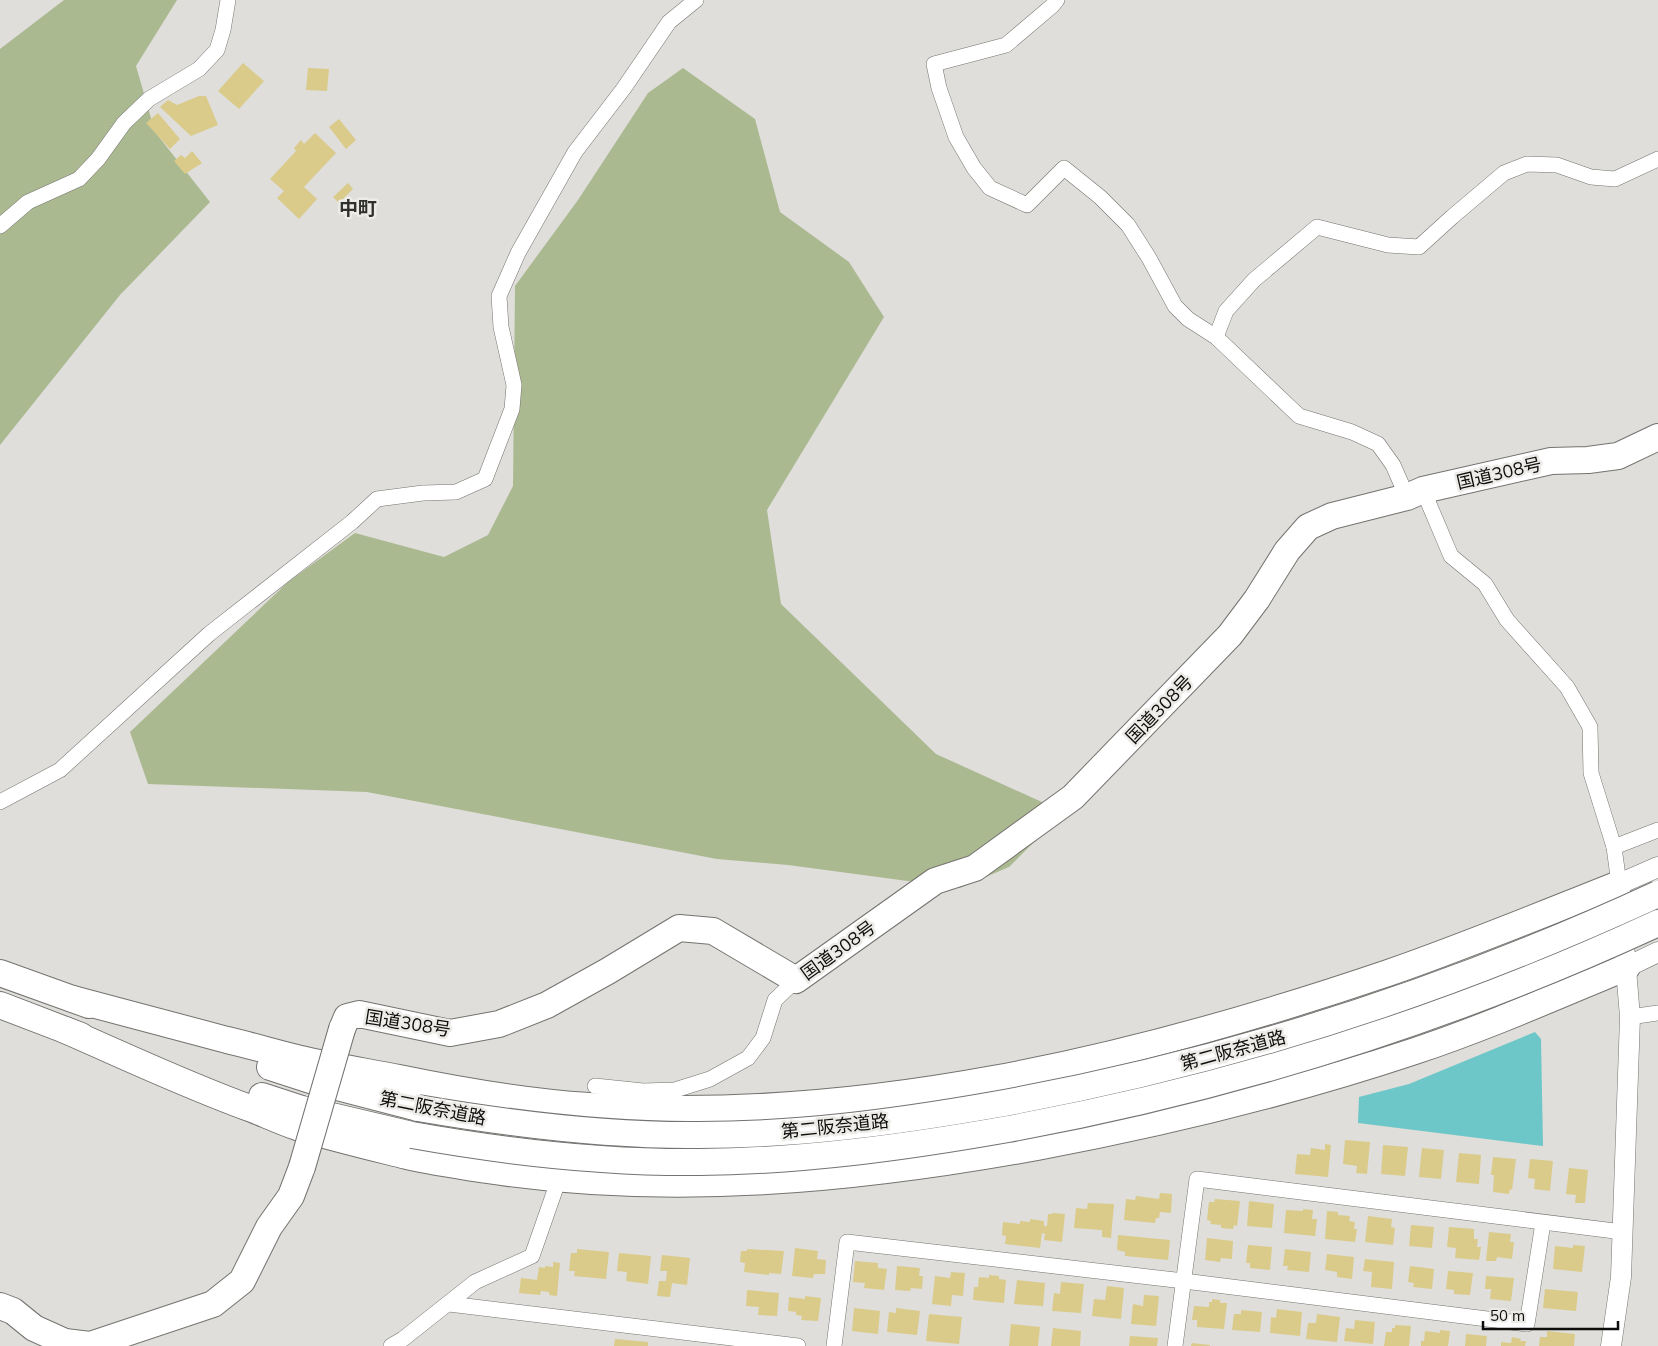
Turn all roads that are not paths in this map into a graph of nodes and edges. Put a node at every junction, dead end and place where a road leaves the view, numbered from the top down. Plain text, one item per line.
1 (228, 0) edge
2 (696, 0) edge
3 (1057, 0) edge
4 (1658, 159) edge
5 (0, 226) edge
6 (1216, 337) junction
7 (1658, 437) edge
8 (1415, 494) junction
9 (0, 802) edge
10 (1658, 830) edge
11 (1614, 847) junction
12 (1658, 867) edge
13 (1620, 884) junction
14 (1658, 894) edge
15 (1658, 923) edge
16 (1658, 952) edge
17 (1626, 967) junction
18 (0, 973) edge
19 (796, 980) junction
20 (73, 999) junction
21 (0, 1004) edge
22 (1658, 1013) edge
23 (1630, 1017) junction
24 (64, 1030) junction
25 (595, 1086) dead end
26 (555, 1190) dead end
27 (1543, 1223) junction
28 (1622, 1232) junction
29 (1184, 1281) junction
30 (449, 1304) junction
31 (0, 1306) edge
32 (719, 1341) edge
33 (92, 1346) edge
34 (392, 1346) edge
35 (798, 1346) edge
36 (834, 1346) edge
37 (1175, 1346) edge
38 (1612, 1346) edge

1 - 5 street
2 - 9 street
3 - 6 street
4 - 6 street
6 - 8 street
7 - 8 highway, 国道308号
8 - 11 street
8 - 19 highway, 国道308号
10 - 11 street
11 - 13 street
12 - 13 street
13 - 17 street
13 - 20 highway
14 - 20 highway, 第二阪奈道路, bridge
15 - 24 highway, 第二阪奈道路, bridge
16 - 17 street
17 - 23 street
17 - 24 highway
18 - 20 highway, 第二阪奈道路
19 - 25 street
19 - 33 highway, 国道308号, bridge
21 - 24 highway, 第二阪奈道路
22 - 23 street
23 - 28 street
26 - 30 street
27 - 28 street
27 - 29 street
27 - 29 street
28 - 38 street
29 - 36 street
29 - 37 street
30 - 32 street
30 - 34 street
31 - 33 highway, 国道308号
32 - 35 street

